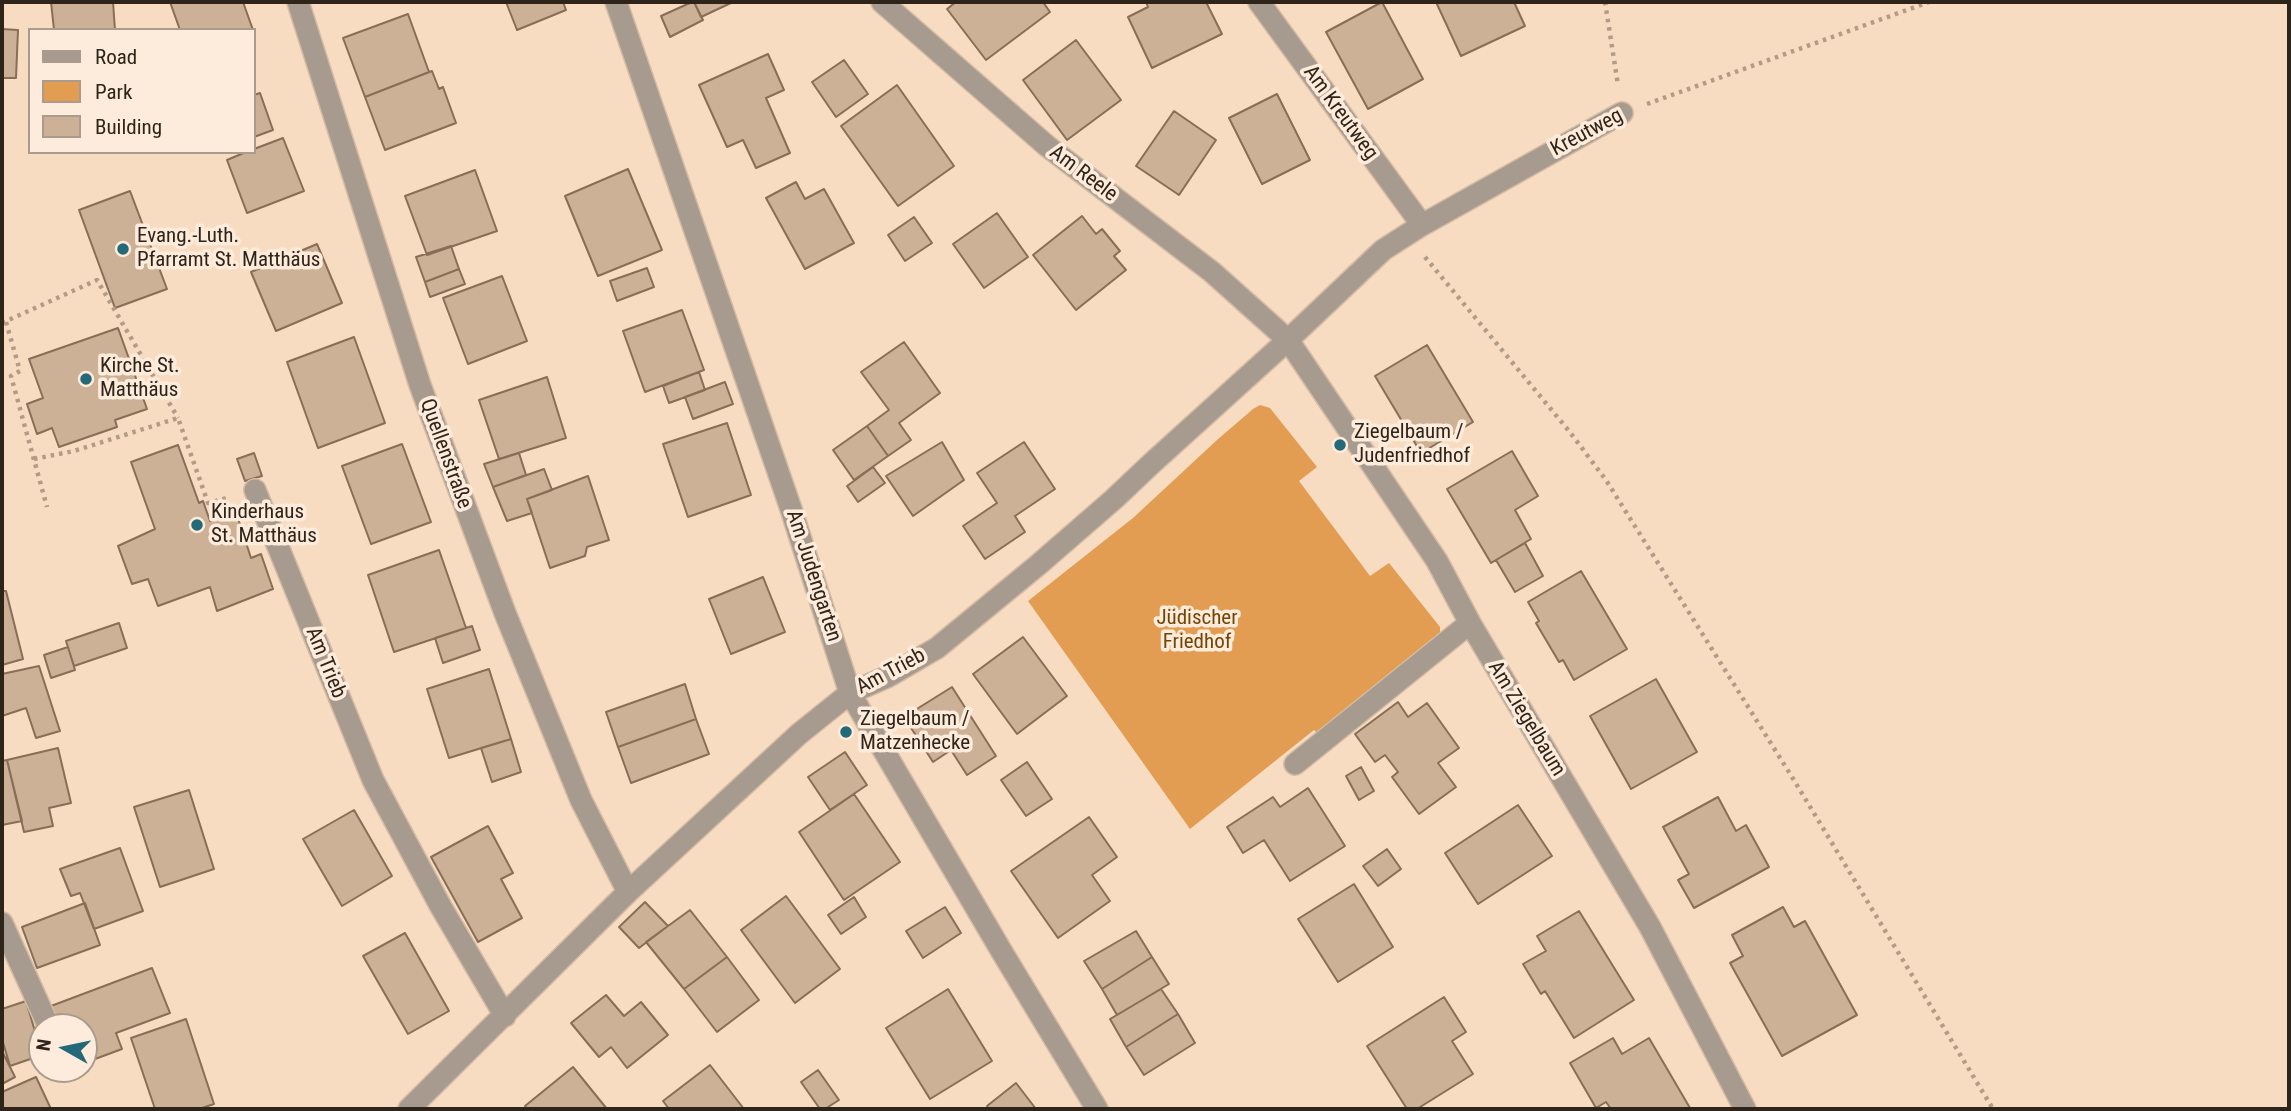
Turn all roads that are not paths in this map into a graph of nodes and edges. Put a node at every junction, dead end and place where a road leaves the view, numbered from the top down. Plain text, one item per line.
1 (298, 2) edge
2 (616, 2) edge
3 (882, 2) edge
4 (1259, 2) edge
5 (1622, 113) road end
6 (1414, 230) junction
7 (1288, 340) junction
8 (255, 490) dead end
9 (1470, 623) junction
10 (850, 693) junction
11 (1295, 764) dead end
12 (628, 892) junction
13 (2, 923) edge
14 (43, 1013) edge
15 (505, 1016) junction
16 (409, 1109) edge
17 (1097, 1109) edge
18 (1745, 1109) edge

1 - 12 street, Quellenstraße
2 - 10 street, Am Judengarten
3 - 7 street, Am Reele
4 - 6 street, Am Kreutweg
5 - 6 street, Kreutweg
6 - 7 street, Kreutweg
7 - 9 street, Am Ziegelbaum
7 - 10 street, Am Trieb
8 - 15 street, Am Trieb
9 - 11 street
9 - 18 street, Am Ziegelbaum
10 - 12 street, Am Trieb
10 - 17 street, Am Judengarten
12 - 15 street, Am Trieb
13 - 14 street
15 - 16 street, Am Trieb

